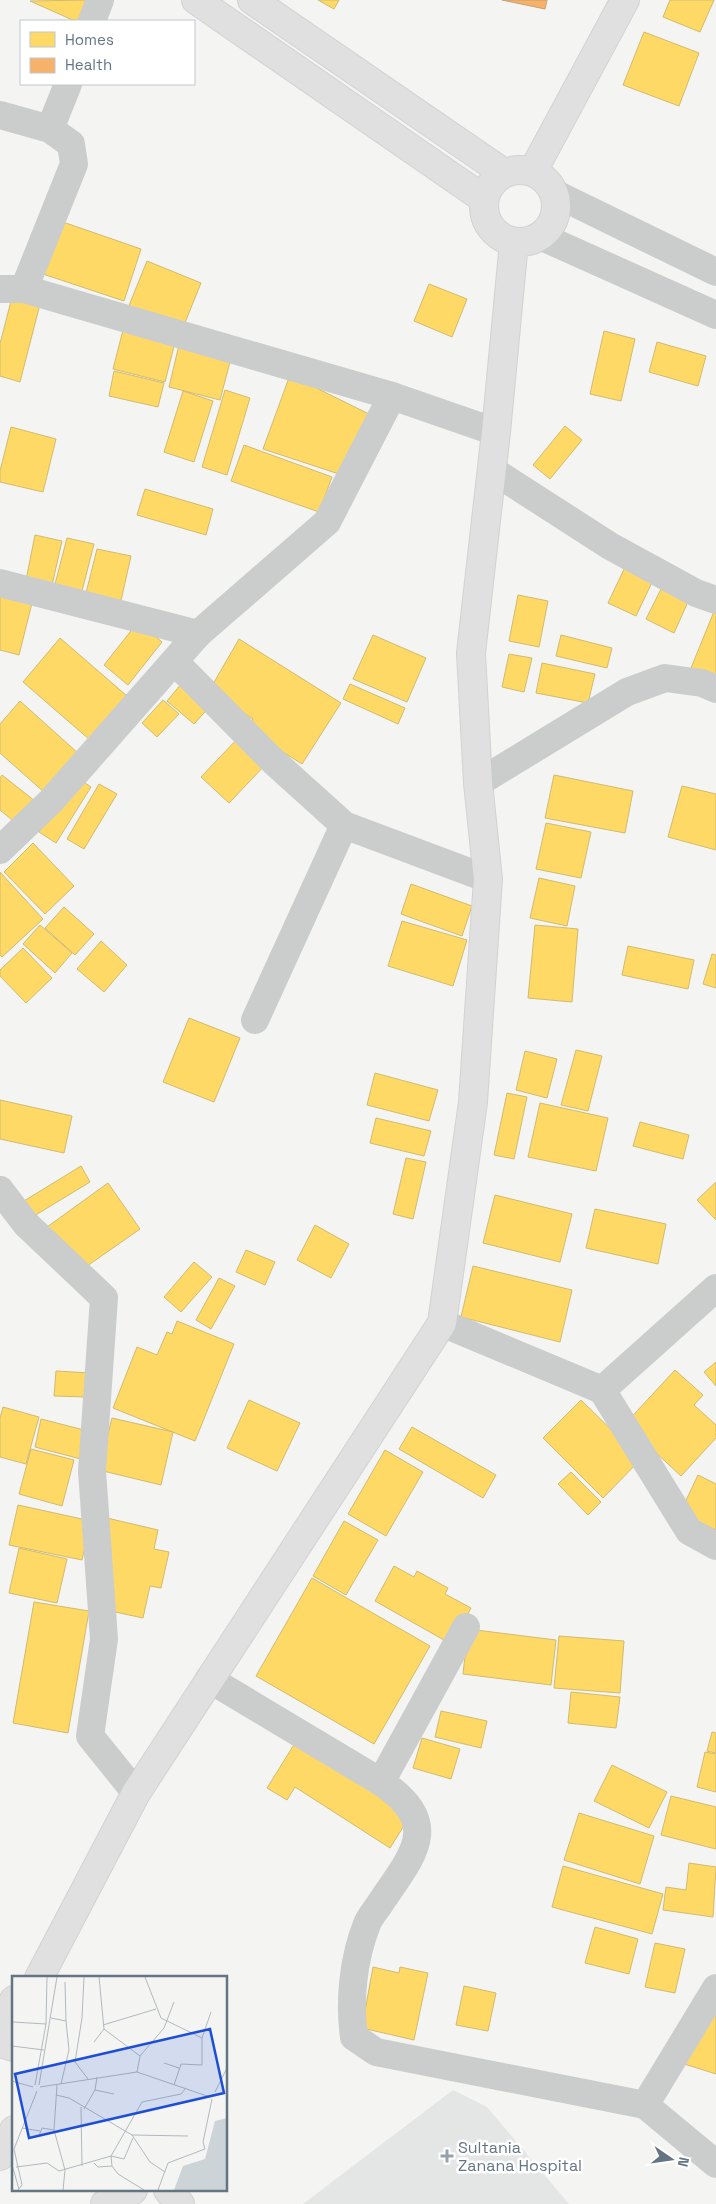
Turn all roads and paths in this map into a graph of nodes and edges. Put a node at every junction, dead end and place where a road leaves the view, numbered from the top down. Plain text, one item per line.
1 (100, 0) edge
2 (196, 0) edge
3 (252, 0) edge
4 (625, 0) edge
5 (92, 20) edge
6 (68, 85) edge
7 (0, 115) edge
8 (50, 129) junction
9 (533, 171) junction
10 (504, 173) junction
11 (554, 193) junction
12 (484, 199) junction
13 (540, 236) junction
14 (514, 242) junction
15 (716, 272) edge
16 (12, 289) edge
17 (716, 315) edge
18 (392, 396) junction
19 (496, 432) junction
20 (492, 470) junction
21 (0, 583) edge
22 (716, 600) edge
23 (198, 634) junction
24 (176, 662) junction
25 (716, 689) edge
26 (478, 782) junction
27 (344, 825) junction
28 (0, 850) edge
29 (488, 879) junction
30 (255, 1020) dead end
31 (0, 1190) edge
32 (716, 1288) edge
33 (442, 1322) junction
34 (602, 1390) junction
35 (716, 1546) edge
36 (466, 1626) dead end
37 (209, 1679) junction
38 (381, 1782) junction
39 (136, 1793) junction
40 (40, 1976) edge
41 (716, 1988) edge
42 (12, 2004) edge
43 (0, 2026) edge
44 (646, 2105) junction
45 (12, 2134) edge
46 (0, 2156) edge
47 (716, 2164) edge
48 (129, 2192) edge
49 (170, 2192) edge
50 (105, 2204) edge
51 (180, 2204) edge

1 - 5 street
2 - 12 main road
3 - 10 main road
4 - 9 main road
6 - 8 street
7 - 8 street
8 - 16 street
9 - 10 main road
9 - 11 main road
10 - 12 main road
11 - 13 main road
11 - 15 street
12 - 14 main road
13 - 14 main road
13 - 17 street
14 - 19 main road
16 - 18 street
18 - 19 street
18 - 23 street
19 - 20 main road
20 - 22 street
20 - 26 main road
21 - 23 street
23 - 24 street
24 - 27 street
24 - 28 street
25 - 26 street
26 - 29 main road
27 - 29 street
27 - 30 street
29 - 33 main road
31 - 39 street
32 - 34 street
33 - 34 street
33 - 37 main road
34 - 35 street
36 - 38 street
37 - 38 street
37 - 39 main road
38 - 44 street
39 - 40 main road
41 - 44 street
42 - 43 main road
44 - 47 street
45 - 46 main road
48 - 50 main road
49 - 51 main road

